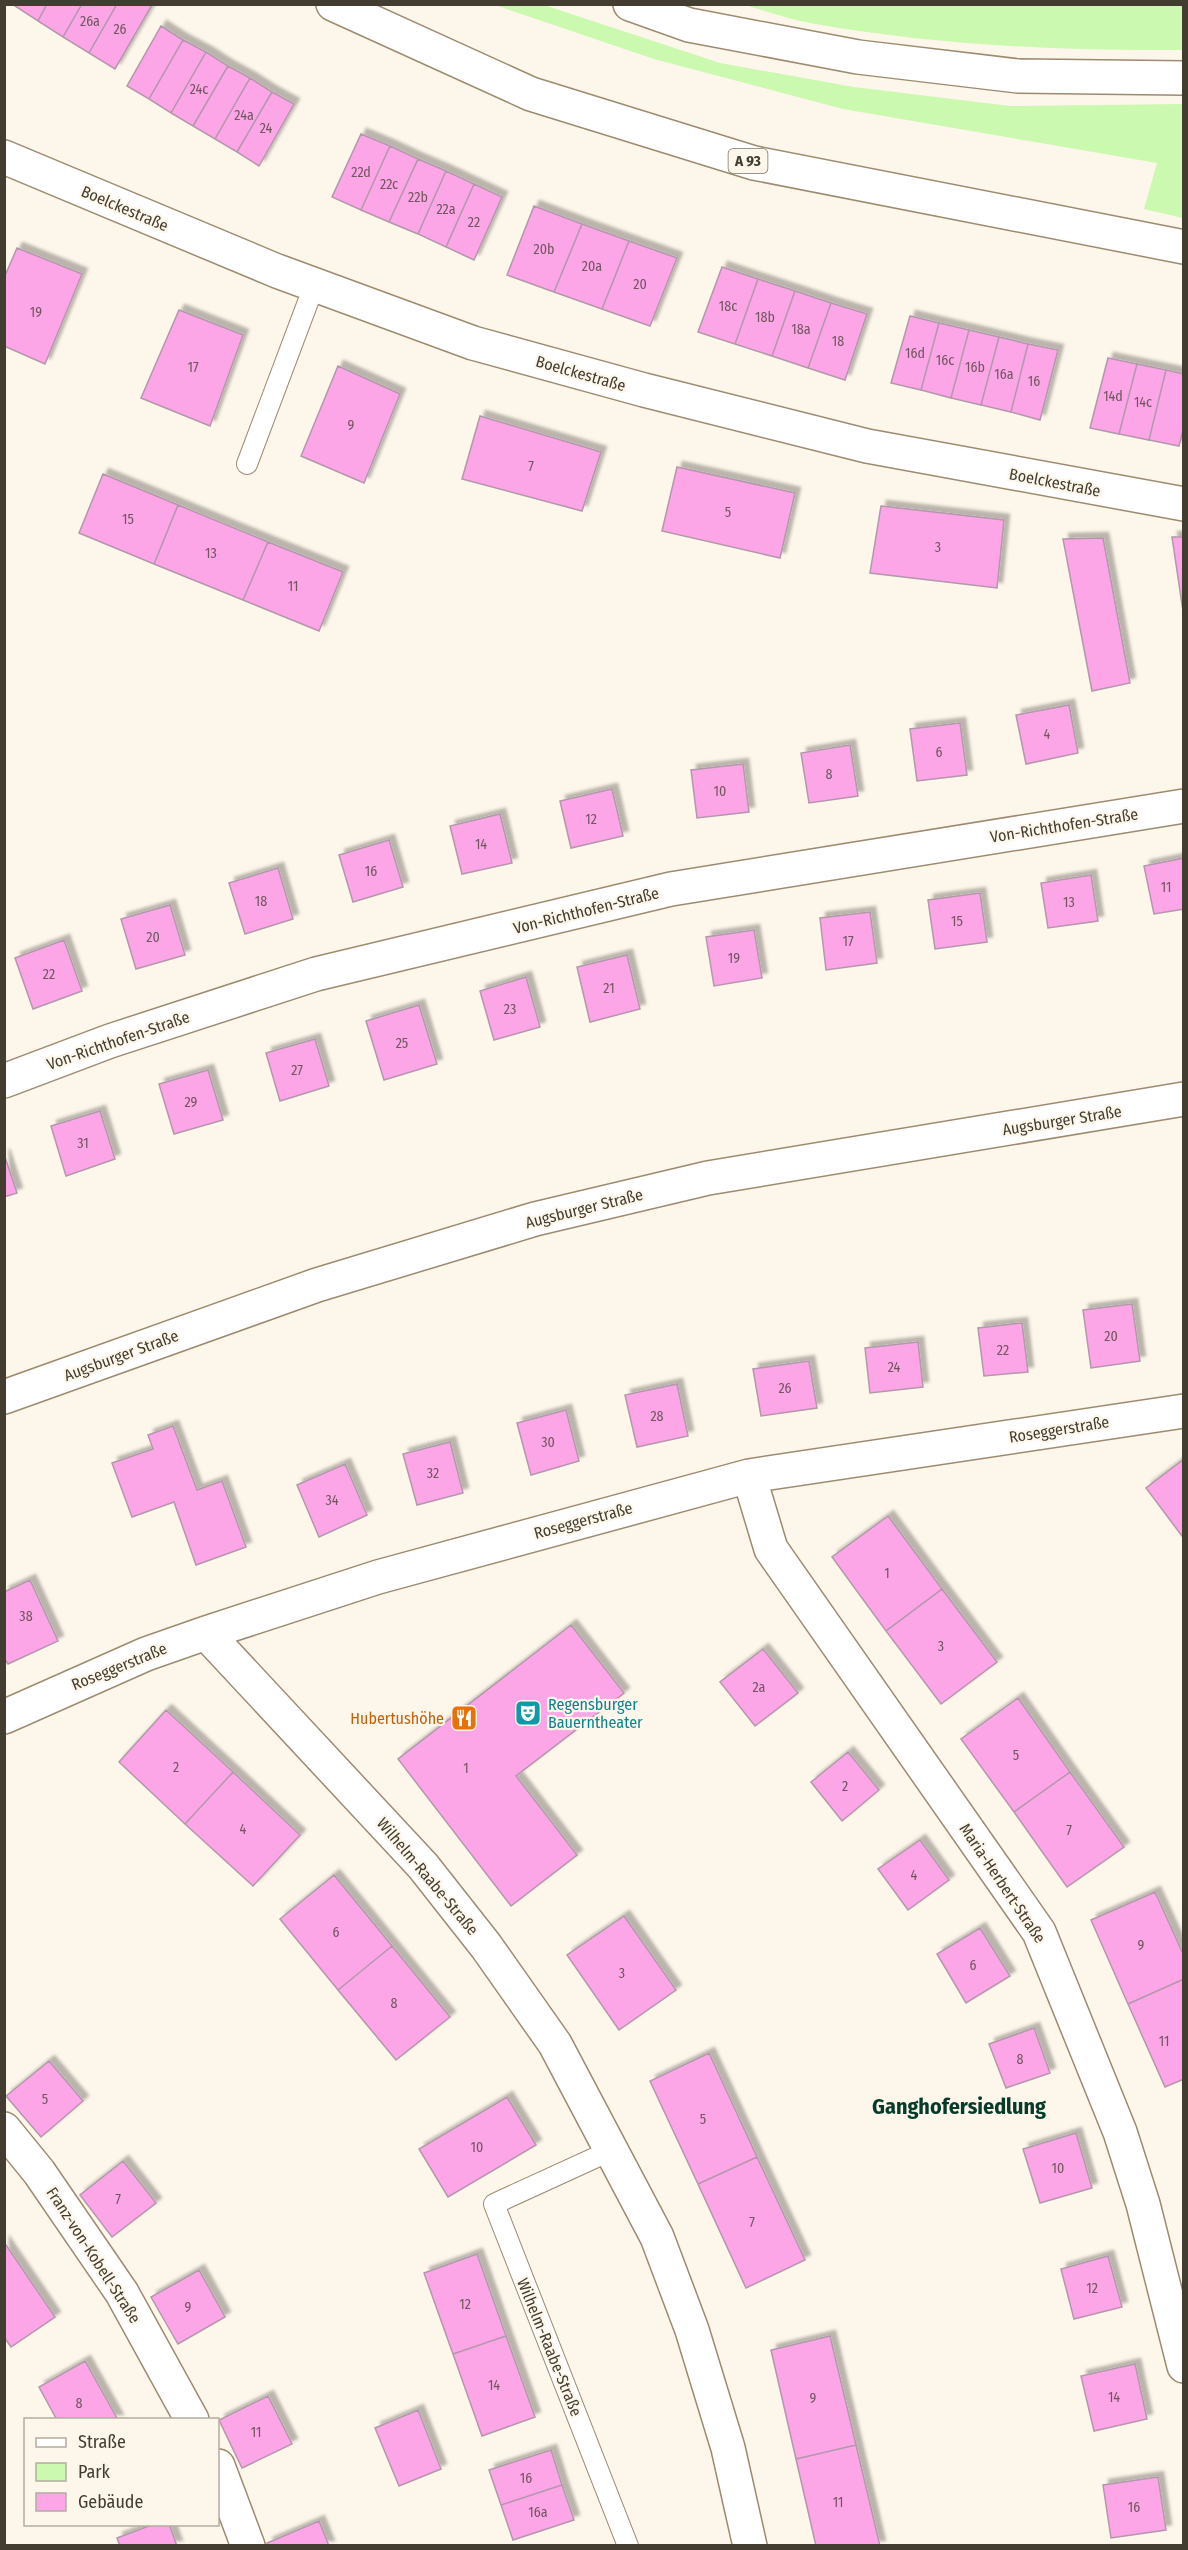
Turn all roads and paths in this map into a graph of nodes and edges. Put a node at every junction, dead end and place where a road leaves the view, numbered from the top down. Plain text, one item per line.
1 (333, 4) edge
2 (630, 4) edge
3 (1184, 78) edge
4 (4, 157) edge
5 (1184, 247) edge
6 (314, 286) junction
7 (247, 464) dead end
8 (1184, 504) edge
9 (1184, 806) edge
10 (4, 1081) edge
11 (1184, 1100) edge
12 (4, 1397) edge
13 (1184, 1411) edge
14 (749, 1476) junction
15 (206, 1633) junction
16 (4, 1717) edge
17 (4, 2128) edge
18 (612, 2150) junction
19 (1184, 2366) edge
20 (191, 2418) edge
21 (219, 2469) edge
22 (248, 2546) edge
23 (628, 2546) edge
24 (750, 2546) edge

1 - 5 main road, A 93
2 - 3 main road
4 - 6 main road, Boelckestraße
6 - 7 lane
6 - 8 main road, Boelckestraße
9 - 10 main road, Von-Richthofen-Straße
11 - 12 main road, Augsburger Straße
13 - 14 main road, Roseggerstraße
14 - 15 main road, Roseggerstraße
14 - 19 main road, Maria-Herbert-Straße
15 - 16 main road, Roseggerstraße
15 - 18 main road, Wilhelm-Raabe-Straße
17 - 20 main road, Franz-von-Kobell-Straße
18 - 23 lane, Wilhelm-Raabe-Straße
18 - 24 main road, Wilhelm-Raabe-Straße
21 - 22 main road

